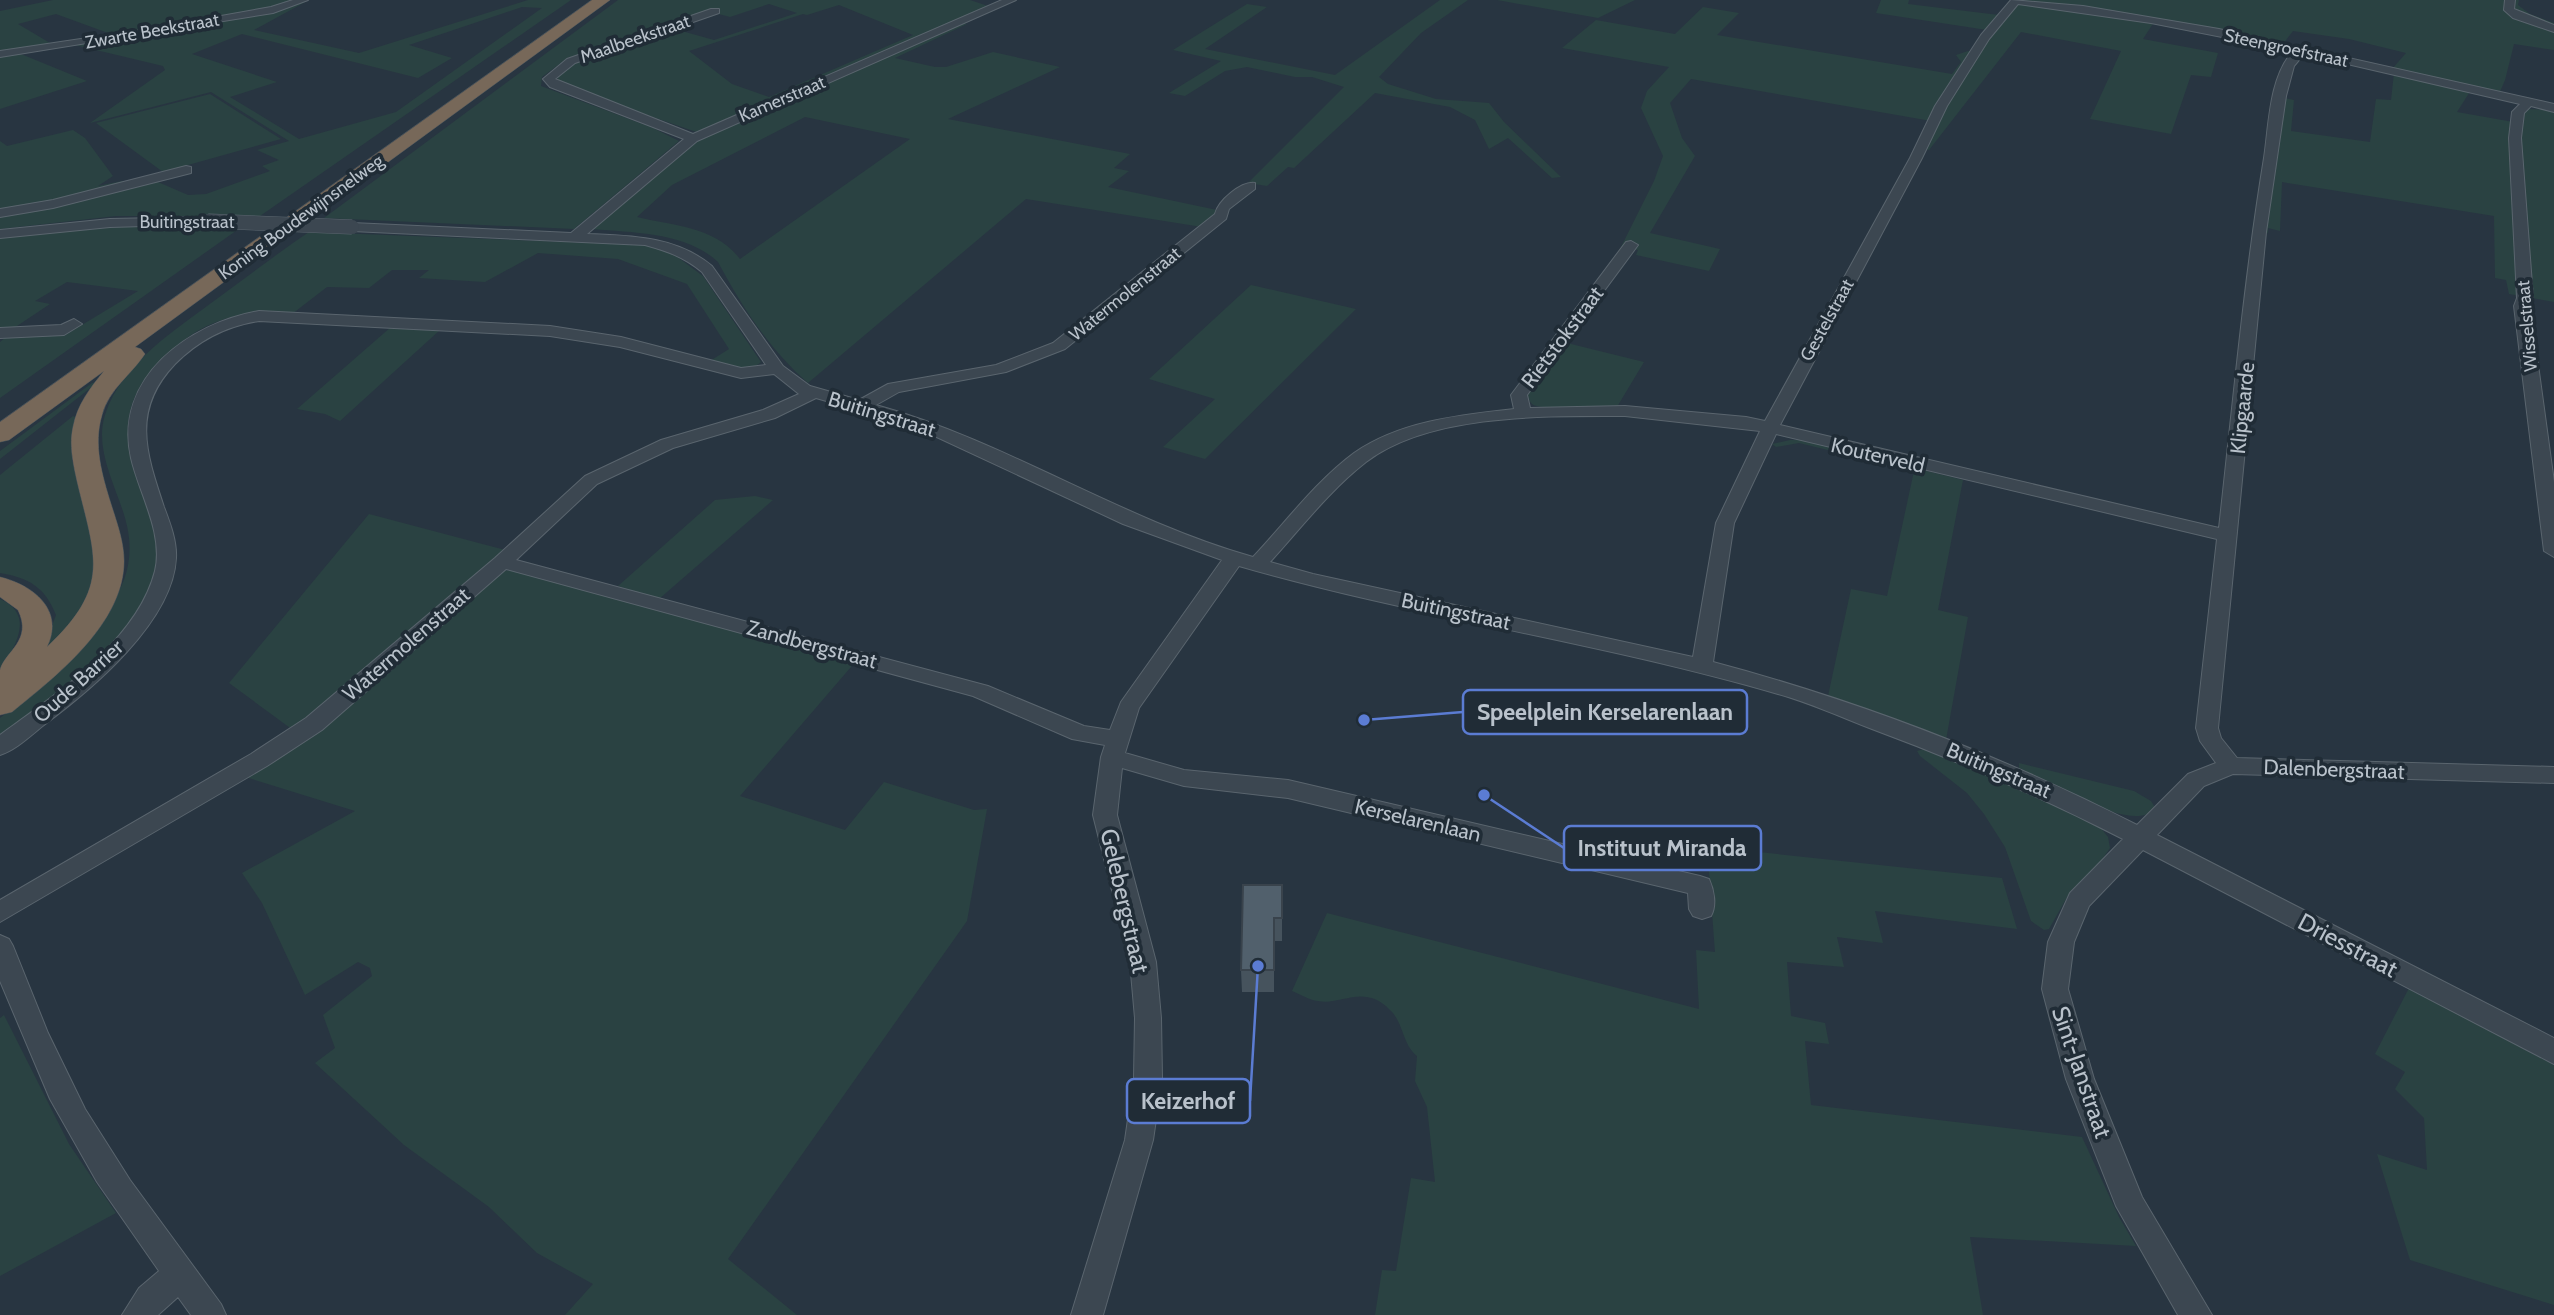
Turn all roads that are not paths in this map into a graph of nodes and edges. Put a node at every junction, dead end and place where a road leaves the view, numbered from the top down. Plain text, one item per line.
1 (303, 0) edge
2 (584, 0) edge
3 (602, 0) edge
4 (1011, 0) edge
5 (2510, 0) edge
6 (2015, 1) edge
7 (715, 11) dead end
8 (2554, 29) edge
9 (2302, 50) junction
10 (0, 54) edge
11 (2528, 102) junction
12 (2554, 108) edge
13 (693, 138) junction
14 (186, 170) dead end
15 (1250, 186) dead end
16 (0, 213) edge
17 (0, 234) edge
18 (576, 236) junction
19 (1631, 245) dead end
20 (197, 292) junction
21 (74, 324) dead end
22 (0, 333) edge
23 (777, 369) junction
24 (814, 393) junction
25 (861, 405) junction
26 (1523, 413) junction
27 (0, 414) edge
28 (1770, 427) junction
29 (0, 434) edge
30 (2229, 536) junction
31 (2554, 551) edge
32 (1234, 558) junction
33 (502, 562) junction
34 (1258, 564) junction
35 (0, 586) edge
36 (1702, 666) junction
37 (0, 688) edge
38 (0, 704) edge
39 (0, 747) edge
40 (1115, 748) junction
41 (2231, 766) junction
42 (2554, 775) edge
43 (2142, 837) junction
44 (1702, 909) dead end
45 (0, 912) edge
46 (0, 946) edge
47 (2554, 1052) edge
48 (181, 1274) junction
49 (138, 1315) edge
50 (210, 1315) edge
51 (1087, 1315) edge
52 (2196, 1315) edge

1 - 10 street, Zwarte Beekstraat
2 - 27 highway, Koning Boudewijnsnelweg
3 - 20 highway, Koning Boudewijnsnelweg
4 - 13 street, Kamerstraat
5 - 8 street
6 - 9 street, Steengroefstraat
6 - 28 street, Gestelstraat
7 - 13 street, Maalbeekstraat
9 - 11 street, Steengroefstraat
9 - 30 street, Klipgaarde
11 - 12 street, Steengroefstraat
11 - 31 street, Wisselstraat
13 - 18 street, Kamerstraat
14 - 16 street
15 - 25 street, Watermolenstraat
17 - 18 street, Buitingstraat, bridge
18 - 23 street, Buitingstraat
19 - 26 street, Rietstokstraat
20 - 29 highway, Koning Boudewijnsnelweg
20 - 38 highway
21 - 22 street
23 - 24 street, Buitingstraat
23 - 39 street, Oude Barrier
24 - 25 street, Buitingstraat
24 - 33 street, Watermolenstraat
25 - 32 street, Buitingstraat
26 - 28 street, Kouterveld
26 - 34 street, Rietstokstraat
28 - 30 street, Kouterveld
28 - 36 street, Gestelstraat
30 - 41 street, Klipgaarde
32 - 34 street, Buitingstraat
32 - 40 street, Gelebergstraat
33 - 40 street, Zandbergstraat
33 - 45 street, Watermolenstraat
34 - 36 street, Buitingstraat
35 - 37 highway
36 - 43 street, Buitingstraat
40 - 44 street, Kerselarenlaan
40 - 51 street, Gelebergstraat
41 - 42 street, Dalenbergstraat
41 - 43 street, Dalenbergstraat
43 - 47 street, Driesstraat
43 - 52 street, Sint-Janstraat
46 - 48 street
48 - 49 street
48 - 50 street

